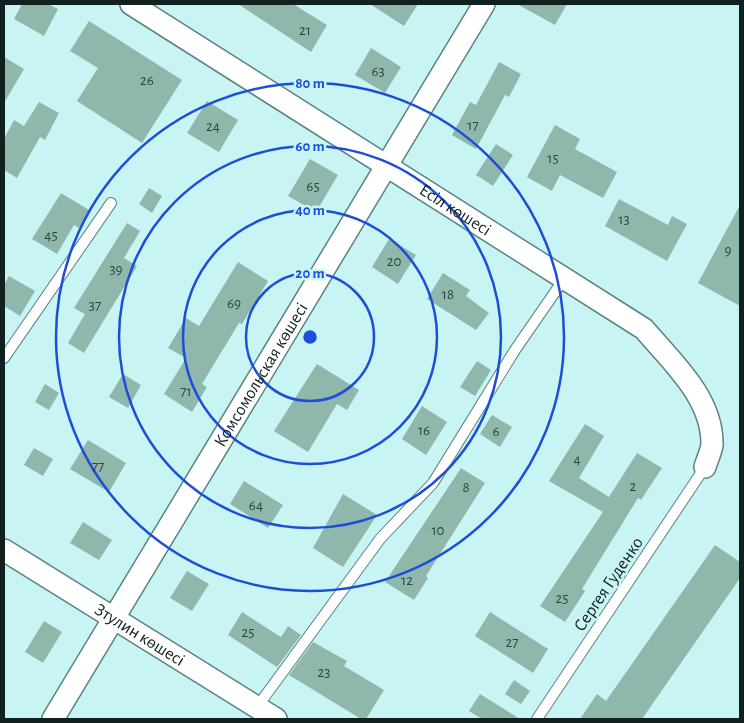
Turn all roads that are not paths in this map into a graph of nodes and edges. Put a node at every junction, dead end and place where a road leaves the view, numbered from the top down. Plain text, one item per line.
1 (131, 4) edge
2 (484, 4) edge
3 (386, 166) junction
4 (111, 204) dead end
5 (564, 279) junction
6 (4, 358) edge
7 (705, 467) joint
8 (4, 550) edge
9 (114, 618) junction
10 (257, 707) junction
11 (53, 719) edge
12 (276, 719) edge
13 (537, 719) edge

1 - 3 street, Есіл көшесі
2 - 3 street, Комсомольская көшесі
3 - 5 street, Есіл көшесі
3 - 9 street, Комсомольская көшесі
4 - 6 lane
5 - 7 street, Есіл көшесі
5 - 10 lane
7 - 13 lane, Сергея Гуденко
8 - 9 street, Зтулин көшесі
9 - 10 street, Зтулин көшесі
9 - 11 street, Комсомольская көшесі
10 - 12 street, Зтулин көшесі

